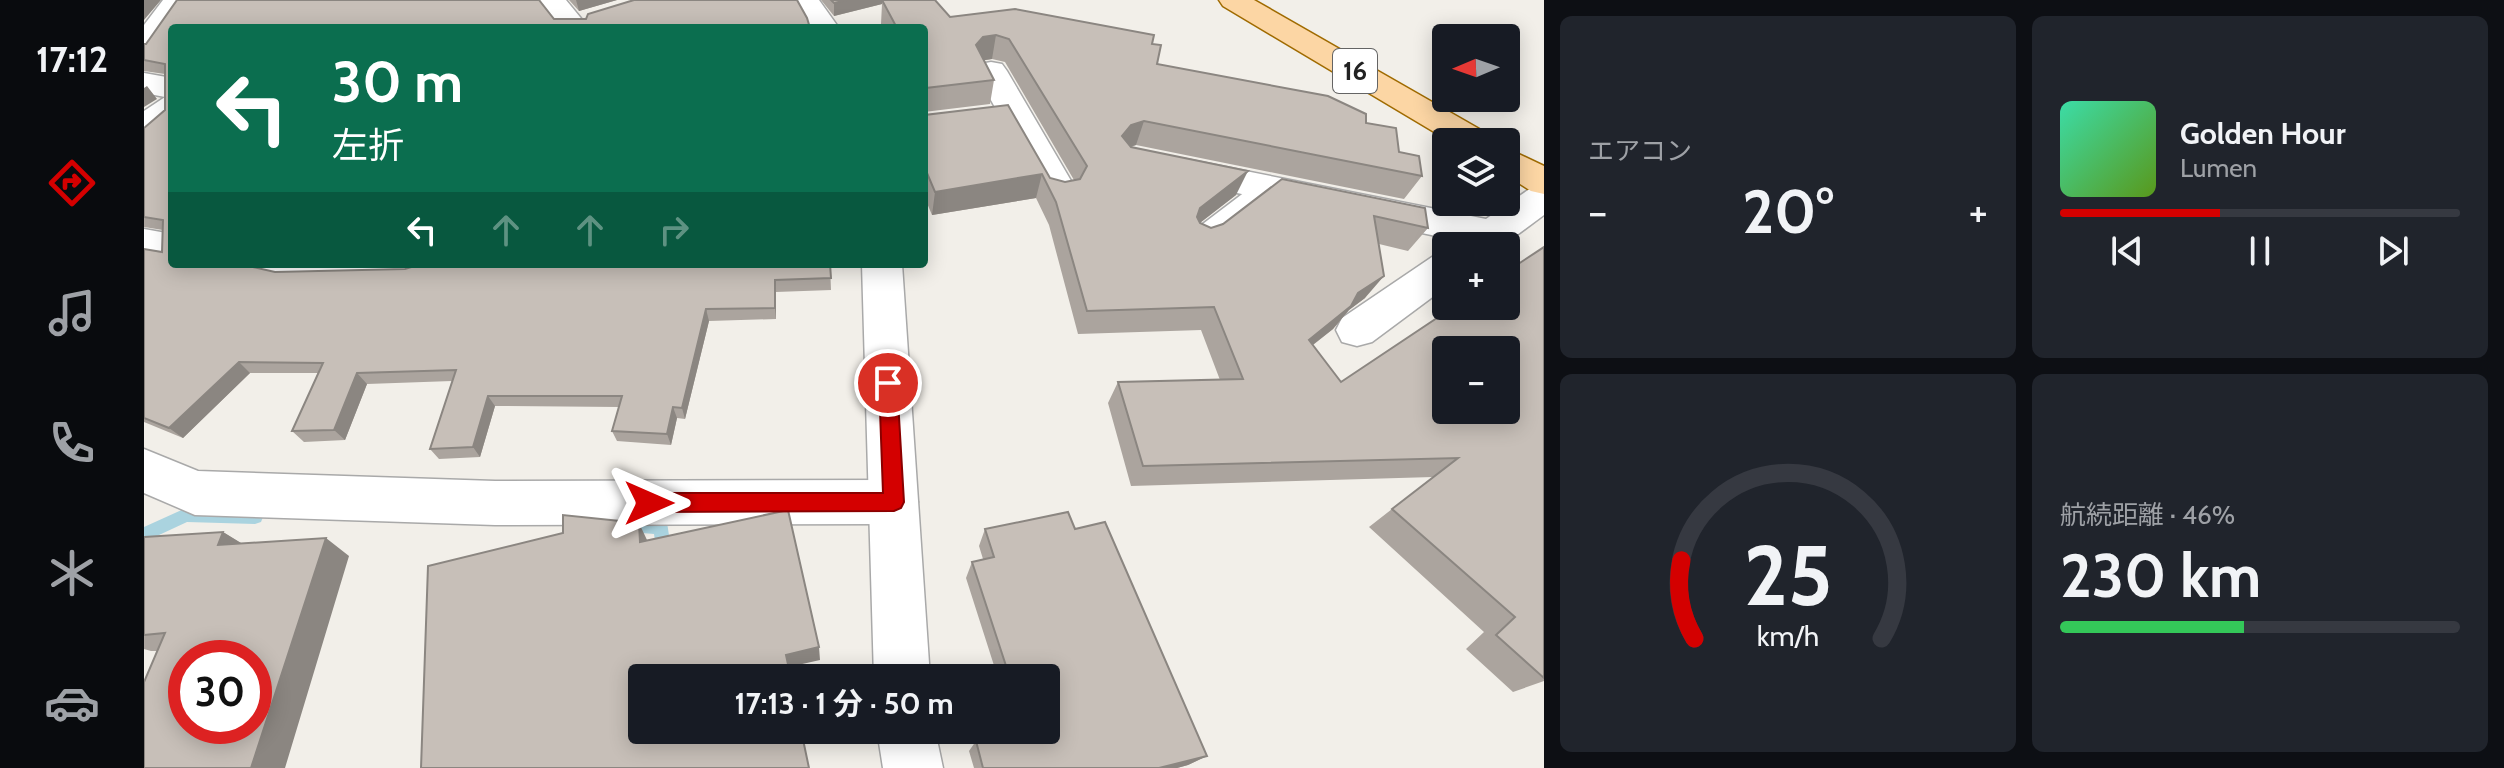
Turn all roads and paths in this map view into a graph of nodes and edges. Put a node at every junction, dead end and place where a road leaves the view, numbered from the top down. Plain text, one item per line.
1 (176, 0) edge
2 (550, 0) edge
3 (805, 0) edge
4 (1233, 0) edge
5 (144, 5) edge
6 (576, 23) edge
7 (821, 24) edge
8 (144, 46) edge
9 (991, 71) edge
10 (144, 83) edge
11 (168, 87) edge
12 (168, 108) edge
13 (1452, 128) edge
14 (144, 129) edge
15 (1150, 163) edge
16 (1520, 167) edge
17 (1544, 182) edge
18 (1266, 188) junction
19 (1059, 191) edge
20 (1544, 197) edge
21 (1450, 232) edge
22 (1495, 232) edge
23 (1200, 239) edge
24 (144, 243) edge
25 (168, 247) edge
26 (882, 268) edge
27 (1432, 277) edge
28 (1357, 330) dead end
29 (144, 470) edge
30 (894, 502) junction
31 (901, 664) edge
32 (909, 744) edge
33 (913, 768) edge

1 - 5 street
1 - 8 street
2 - 6 street
3 - 7 street
4 - 13 main road, 16
9 - 19 street
10 - 11 street
12 - 14 street
15 - 18 street
16 - 17 main road
18 - 21 street
18 - 23 lane
20 - 22 street
24 - 25 street
26 - 30 street
27 - 28 street
29 - 30 street
30 - 31 street
32 - 33 street

